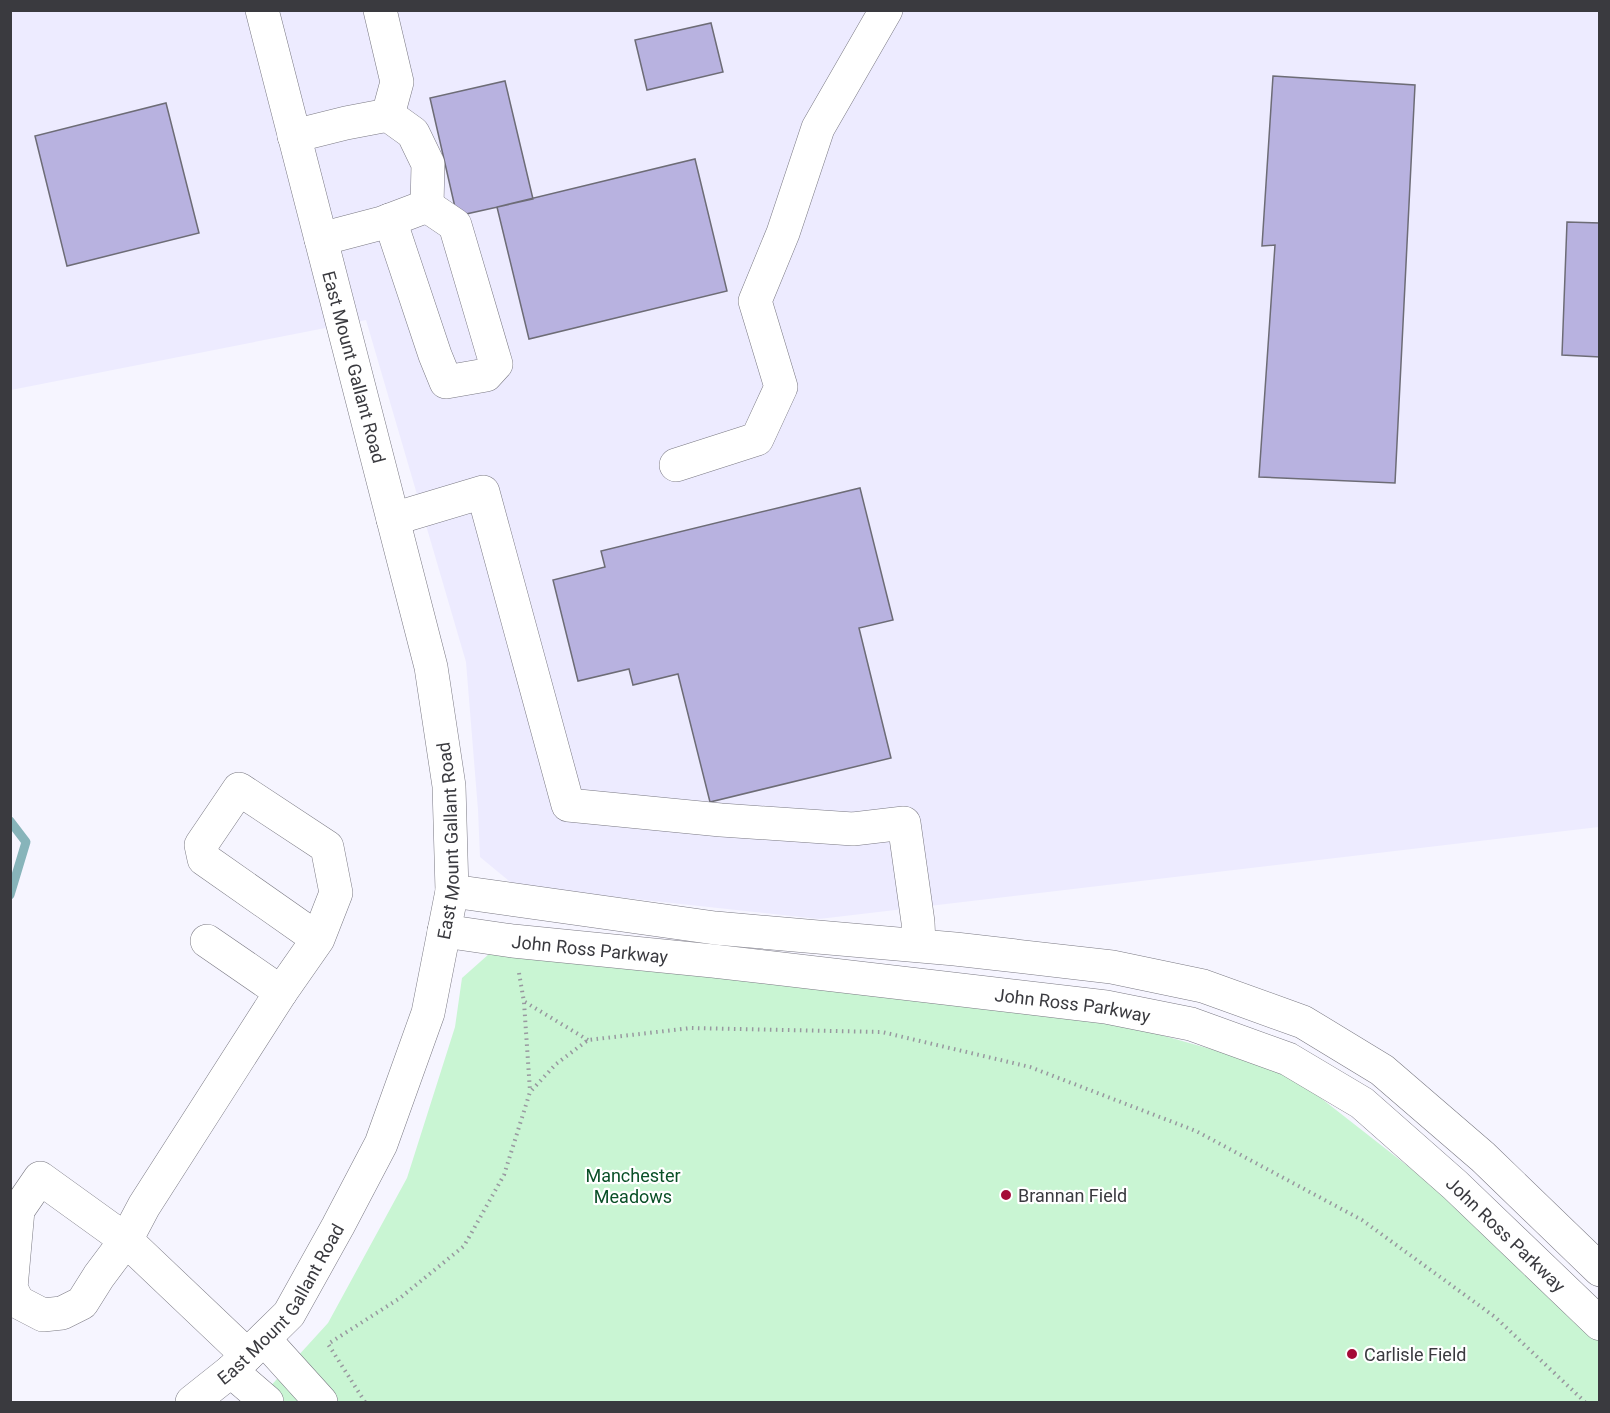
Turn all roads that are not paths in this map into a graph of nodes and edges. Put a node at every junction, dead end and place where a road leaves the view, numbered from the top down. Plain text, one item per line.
1 (262, 10) edge
2 (380, 10) edge
3 (886, 10) edge
4 (388, 115) junction
5 (294, 136) junction
6 (427, 206) junction
7 (390, 220) junction
8 (321, 239) junction
9 (676, 465) dead end
10 (393, 519) junction
11 (452, 891) junction
12 (444, 931) junction
13 (318, 939) junction
14 (207, 941) dead end
15 (919, 945) junction
16 (281, 993) junction
17 (1599, 1270) edge
18 (1599, 1324) edge
19 (247, 1355) junction
20 (192, 1402) edge
21 (267, 1402) edge
22 (321, 1402) edge

1 - 5 street, East Mount Gallant Road
2 - 4 street
3 - 9 street
4 - 5 street
4 - 6 street
5 - 8 street, East Mount Gallant Road
6 - 7 street
6 - 7 street
7 - 8 street
8 - 10 street, East Mount Gallant Road
10 - 11 street, East Mount Gallant Road
10 - 15 street
11 - 12 street, East Mount Gallant Road
11 - 15 street, John Ross Parkway
12 - 18 street, John Ross Parkway
12 - 19 street, East Mount Gallant Road
13 - 13 street
13 - 16 street
14 - 16 street
15 - 17 street, John Ross Parkway
16 - 19 street
19 - 20 street, East Mount Gallant Road
19 - 21 street
19 - 22 street

